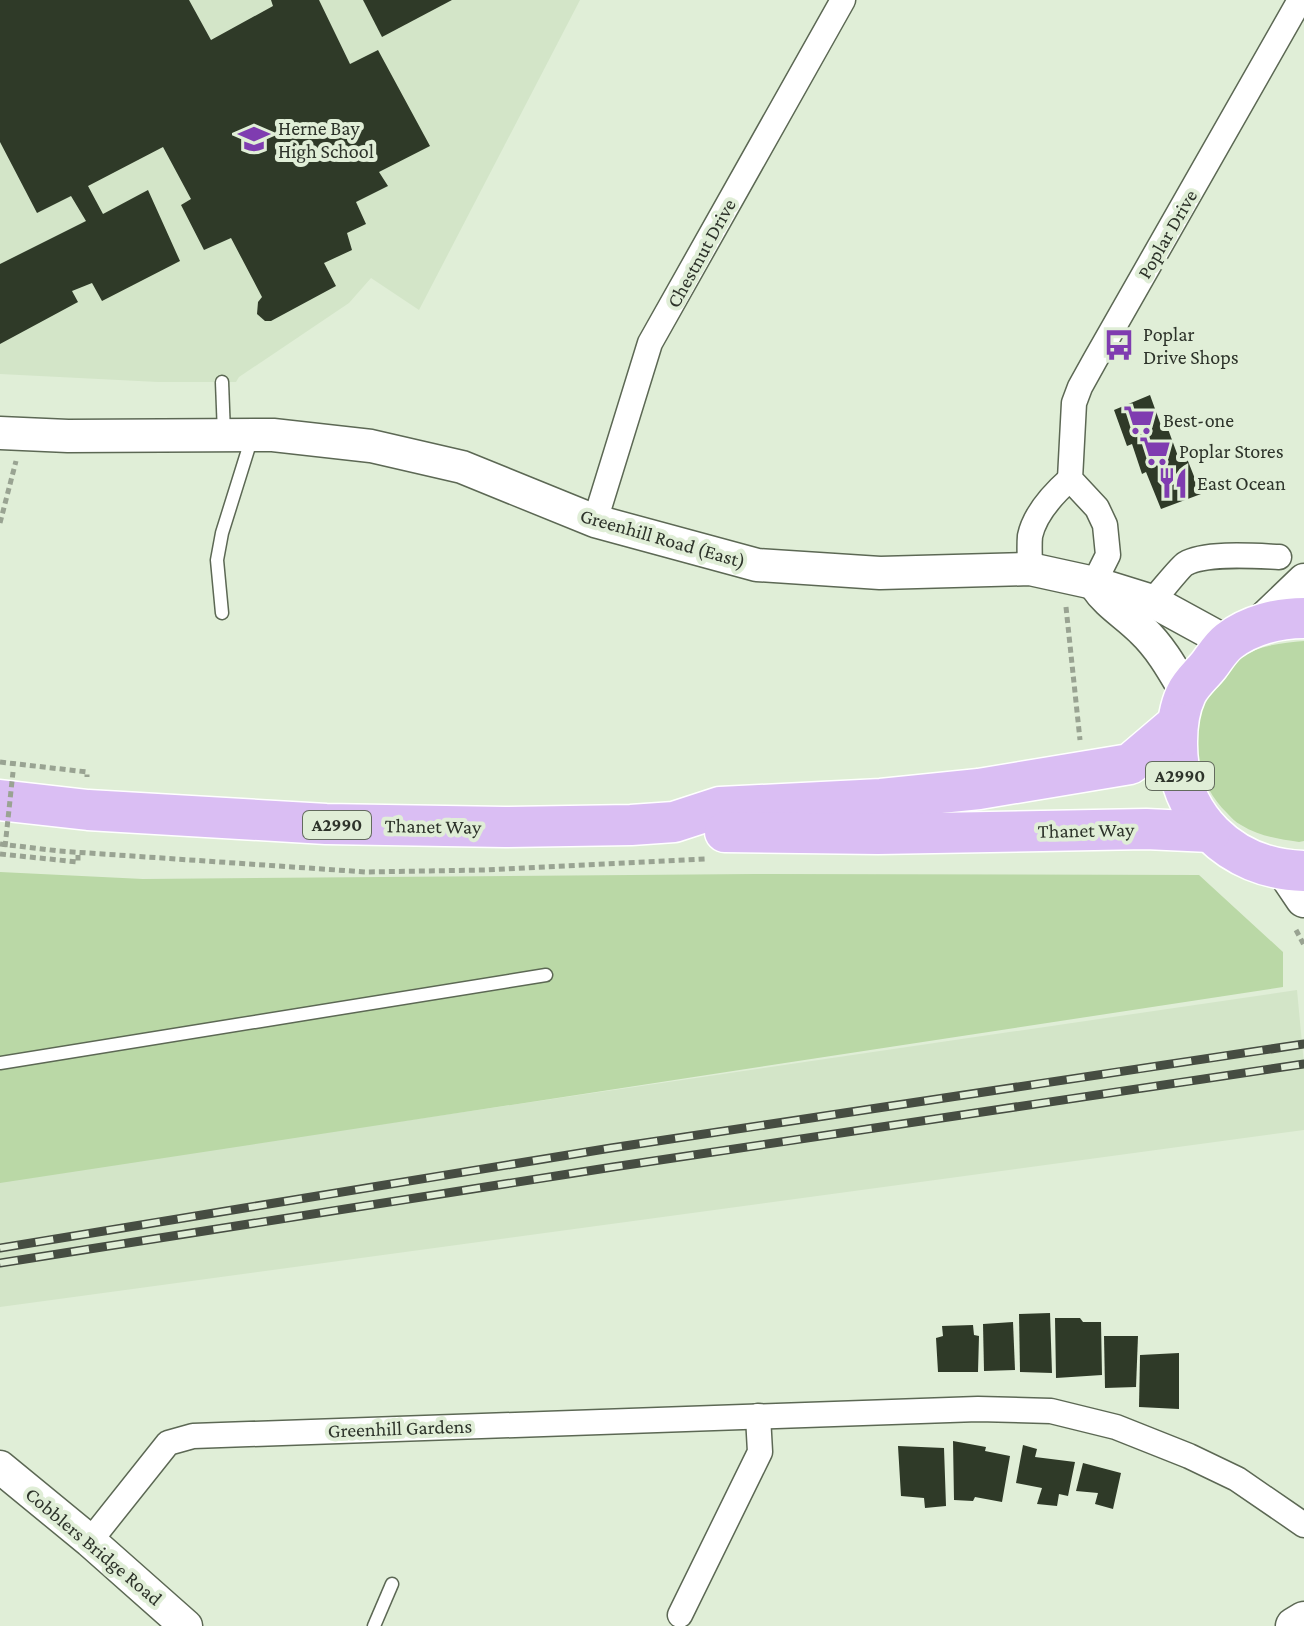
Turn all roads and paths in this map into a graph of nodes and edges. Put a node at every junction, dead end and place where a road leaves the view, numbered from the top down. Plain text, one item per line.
1 (843, 0) edge
2 (1300, 0) edge
3 (222, 382) dead end
4 (7, 434) edge
5 (239, 434) junction
6 (1070, 479) junction
7 (595, 521) junction
8 (0, 523) edge
9 (1279, 557) dead end
10 (1030, 569) junction
11 (1062, 576) junction
12 (1304, 580) edge
13 (1094, 583) junction
14 (1152, 601) junction
15 (222, 613) dead end
16 (1304, 618) edge
17 (1242, 634) junction
18 (1182, 708) junction
19 (1080, 742) dead end
20 (0, 762) edge
21 (87, 780) dead end
22 (7, 786) edge
23 (674, 822) junction
24 (1210, 832) junction
25 (0, 854) edge
26 (1298, 880) edge
27 (546, 975) dead end
28 (0, 1063) edge
29 (758, 1416) junction
30 (0, 1467) edge
31 (1304, 1525) edge
32 (90, 1541) junction
33 (392, 1584) dead end
34 (680, 1615) dead end
35 (1304, 1620) edge
36 (186, 1626) edge
37 (374, 1626) edge
38 (1294, 1626) edge

1 - 7 street, Chestnut Drive
2 - 6 street, Poplar Drive
3 - 5 lane
4 - 5 street, Greenhill Road (East)
4 - 8 path
5 - 7 street, Greenhill Road (East)
5 - 15 lane
6 - 10 street
6 - 13 street
7 - 10 street, Greenhill Road (East)
9 - 14 street
10 - 11 street, Greenhill Road (East)
11 - 13 street, Greenhill Road (East)
11 - 19 path
12 - 17 street
13 - 14 street, Greenhill Road (East)
13 - 18 street
14 - 17 street, Greenhill Road (East)
16 - 17 main road
17 - 18 main road, A2990
18 - 23 main road, Thanet Way / A2990
18 - 24 main road, A2990
20 - 21 path
22 - 23 main road, Thanet Way / A2990
22 - 25 path, bridge
23 - 24 main road, Thanet Way / A2990
24 - 26 main road, A2990
27 - 28 lane
29 - 31 street, Greenhill Gardens
29 - 32 street, Greenhill Gardens
29 - 34 street
30 - 32 street, Cobblers Bridge Road
32 - 36 street, Cobblers Bridge Road
33 - 37 lane
35 - 38 main road

